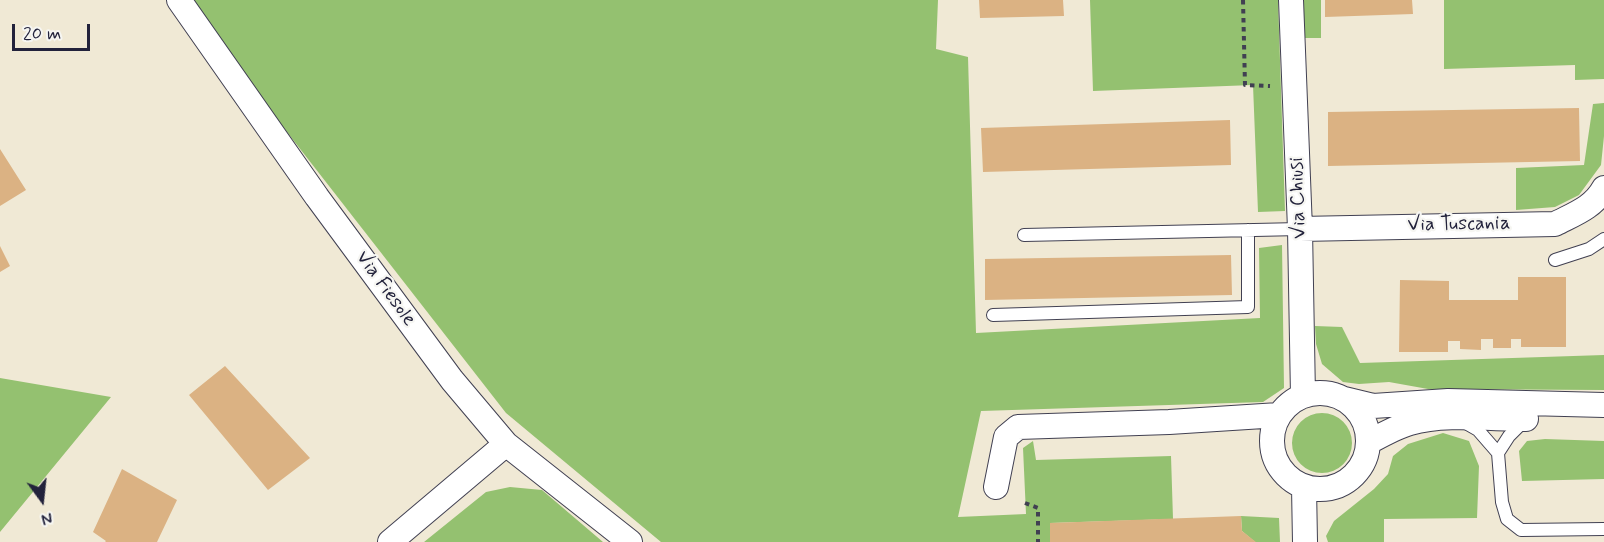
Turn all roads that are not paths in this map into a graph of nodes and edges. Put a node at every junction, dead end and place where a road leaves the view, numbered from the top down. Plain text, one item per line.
1 (179, 0) edge
2 (1291, 0) edge
3 (1602, 198) edge
4 (1300, 229) junction
5 (1248, 230) junction
6 (1024, 235) dead end
7 (1604, 239) edge
8 (1555, 260) dead end
9 (993, 315) dead end
10 (1303, 396) junction
11 (1342, 398) junction
12 (1604, 405) edge
13 (1280, 415) junction
14 (1458, 418) junction
15 (1526, 419) junction
16 (1604, 420) edge
17 (1368, 442) junction
18 (506, 444) junction
19 (1498, 453) junction
20 (996, 487) dead end
21 (1304, 487) junction
22 (1604, 530) edge
23 (390, 542) edge
24 (630, 542) edge
25 (1305, 542) edge

1 - 18 street, Via Fiesole
2 - 4 street, Via Chiusi
3 - 4 street, Via Tuscania
4 - 5 lane
4 - 10 street, Via Chiusi
5 - 6 lane
5 - 9 lane
7 - 8 lane
10 - 11 street
10 - 13 street
11 - 12 street
11 - 17 street
13 - 20 street
13 - 21 street
14 - 15 street
14 - 17 street
14 - 19 lane
15 - 16 street
15 - 19 lane
17 - 21 street
18 - 23 street
18 - 24 street, Via Fiesole
19 - 22 lane
21 - 25 street

